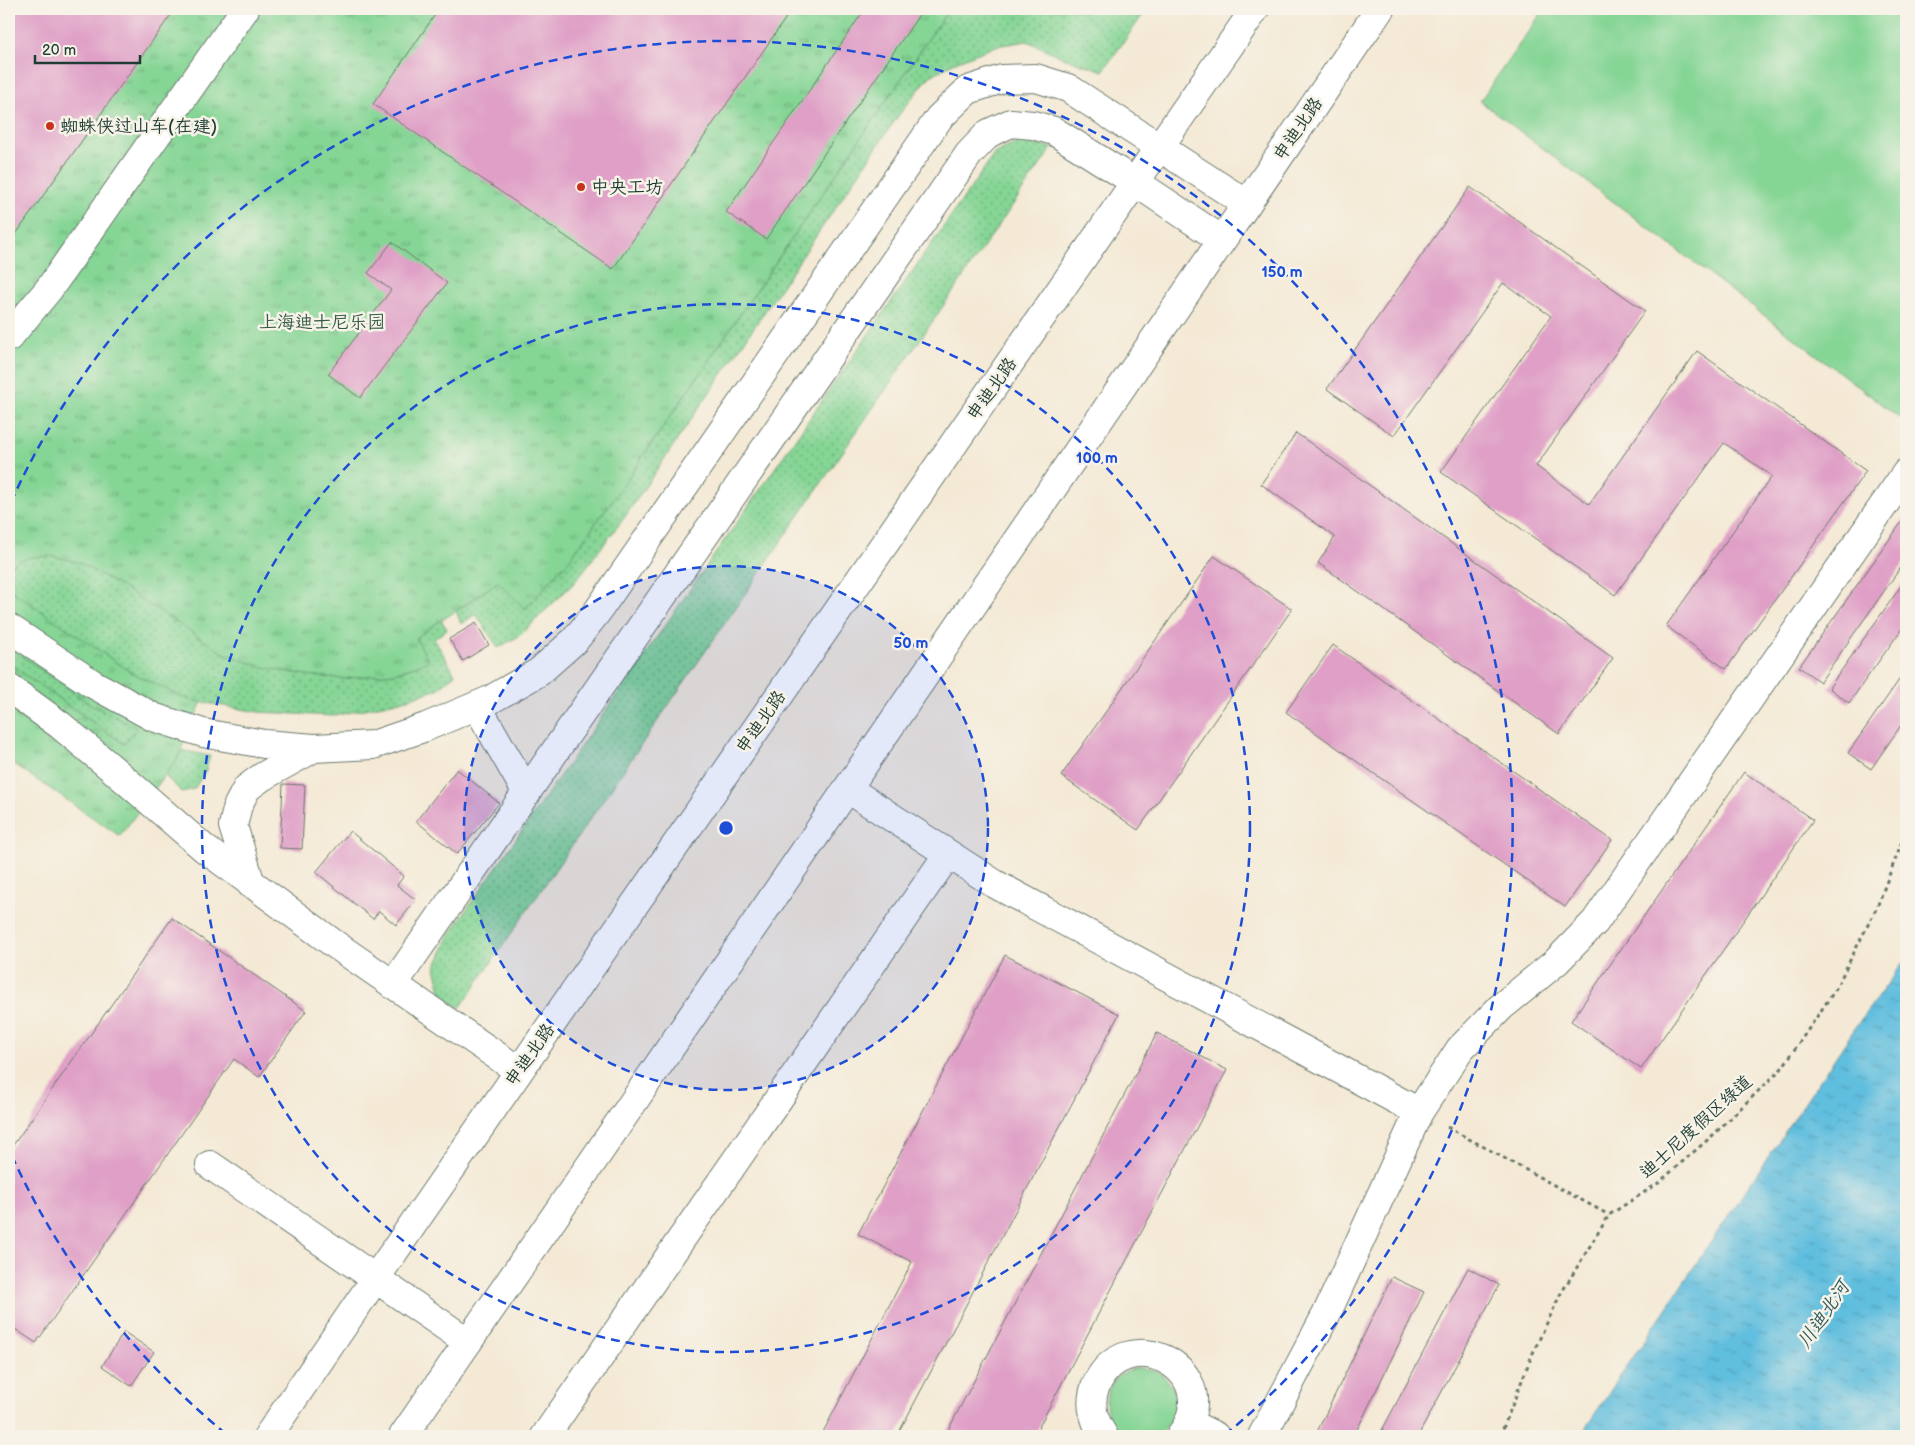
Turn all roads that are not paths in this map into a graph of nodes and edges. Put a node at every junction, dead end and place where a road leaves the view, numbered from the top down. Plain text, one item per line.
1 (245, 9) edge
2 (1256, 9) edge
3 (1380, 9) edge
4 (1159, 147) junction
5 (1135, 182) junction
6 (1247, 204) junction
7 (1222, 240) junction
8 (9, 337) edge
9 (1906, 474) edge
10 (9, 628) edge
11 (9, 688) edge
12 (477, 706) junction
13 (314, 748) junction
14 (848, 789) junction
15 (527, 793) junction
16 (948, 854) junction
17 (251, 884) junction
18 (393, 985) junction
19 (519, 1071) junction
20 (1419, 1112) junction
21 (210, 1165) dead end
22 (375, 1279) junction
23 (468, 1342) junction
24 (1184, 1430) edge
25 (268, 1436) edge
26 (403, 1436) edge
27 (545, 1436) edge
28 (1104, 1436) edge
29 (1215, 1436) edge
30 (1262, 1436) edge

1 - 8 street
2 - 4 street, 申迪北路
3 - 6 street, 申迪北路
4 - 5 street, 申迪北路
4 - 6 street
4 - 12 street
5 - 7 street
5 - 15 street
5 - 19 street, 申迪北路
6 - 7 street, 申迪北路
7 - 14 street, 申迪北路
9 - 20 street
10 - 13 street
11 - 17 street
12 - 13 street
12 - 15 street
13 - 17 street
14 - 16 street
14 - 23 street, 申迪北路
15 - 18 street
16 - 20 street
16 - 27 street
17 - 18 street
18 - 19 street
19 - 22 street, 申迪北路
20 - 30 street
21 - 22 street
22 - 23 street
22 - 25 street, 申迪北路
23 - 26 street, 申迪北路
24 - 28 street
24 - 29 street

